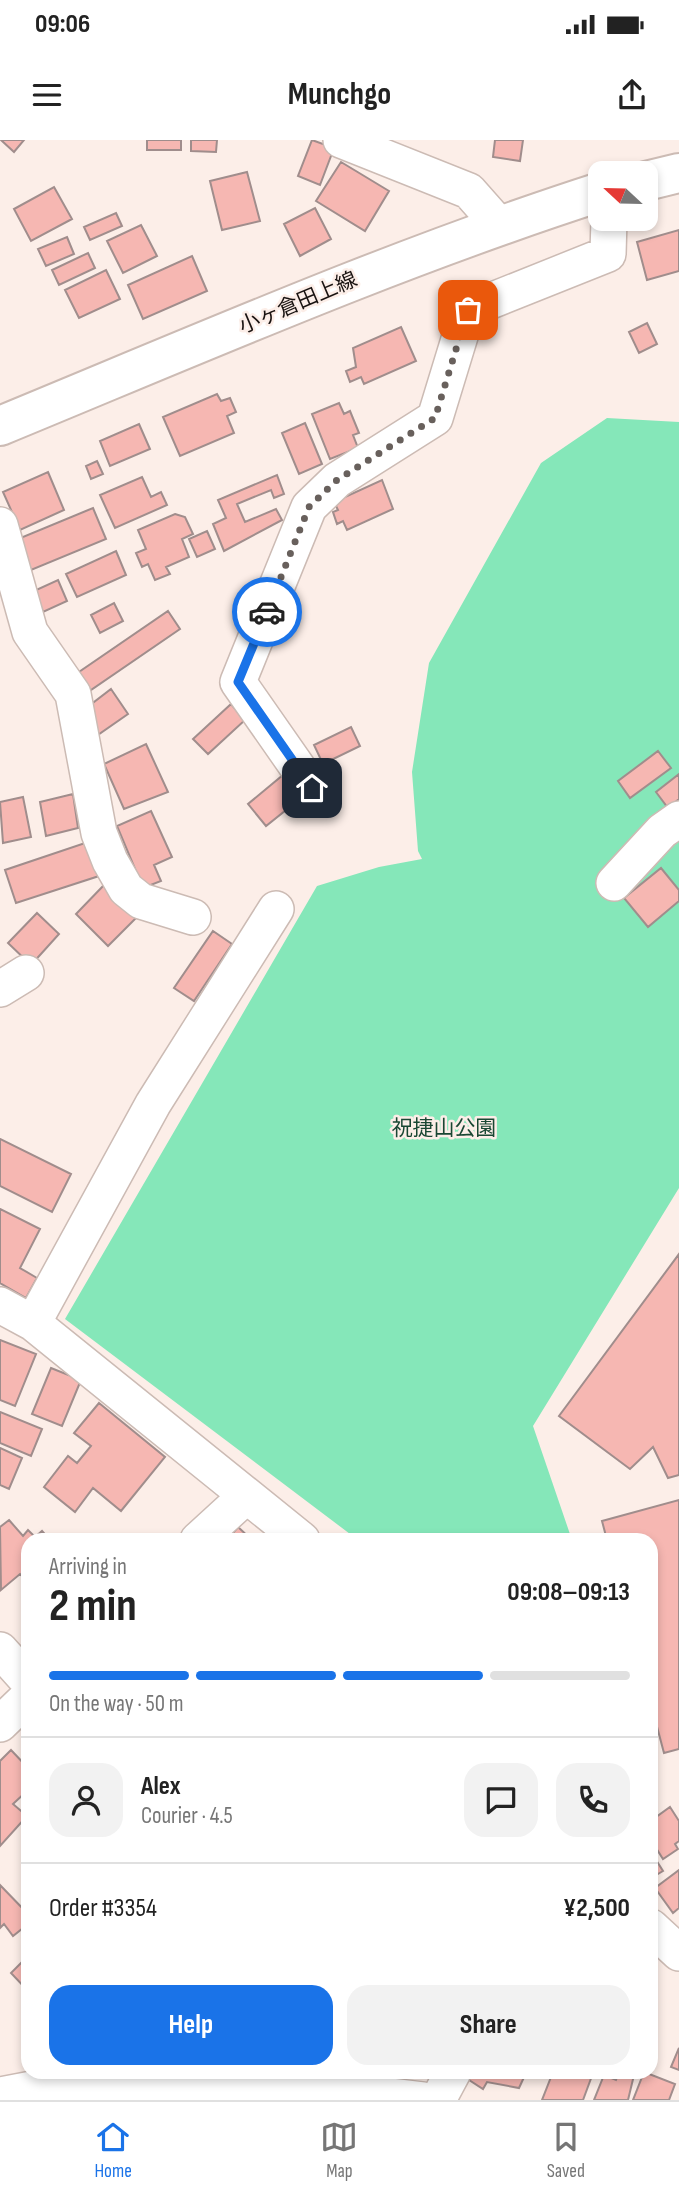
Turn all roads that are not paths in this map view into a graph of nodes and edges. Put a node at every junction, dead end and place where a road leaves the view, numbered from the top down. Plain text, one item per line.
1 (341, 140) edge
2 (679, 173) edge
3 (658, 178) edge
4 (588, 196) edge
5 (499, 225) junction
6 (609, 231) edge
7 (0, 426) edge
8 (0, 525) edge
9 (312, 788) dead end
10 (679, 818) edge
11 (614, 883) dead end
12 (276, 909) dead end
13 (194, 917) dead end
14 (0, 1305) edge
15 (33, 1323) junction
16 (245, 1497) junction
17 (206, 1533) edge
18 (293, 1533) edge
19 (0, 1650) edge
20 (21, 1673) edge
21 (21, 1704) edge
22 (0, 1724) edge
23 (658, 1934) edge
24 (679, 1953) edge
25 (194, 2079) edge
26 (212, 2079) edge
27 (449, 2079) edge
28 (136, 2094) edge
29 (0, 2095) edge
30 (415, 2100) edge
31 (423, 2100) edge
32 (438, 2100) edge

1 - 5 street
2 - 3 main road
4 - 5 main road, 小ヶ倉田上線
5 - 7 main road, 小ヶ倉田上線
6 - 9 street
8 - 13 street
10 - 11 street
12 - 15 street
14 - 15 street
15 - 16 street
16 - 17 street
16 - 18 street
19 - 20 street
21 - 22 street
23 - 24 street
25 - 28 street
26 - 30 street
27 - 32 street
28 - 29 street
30 - 31 street

